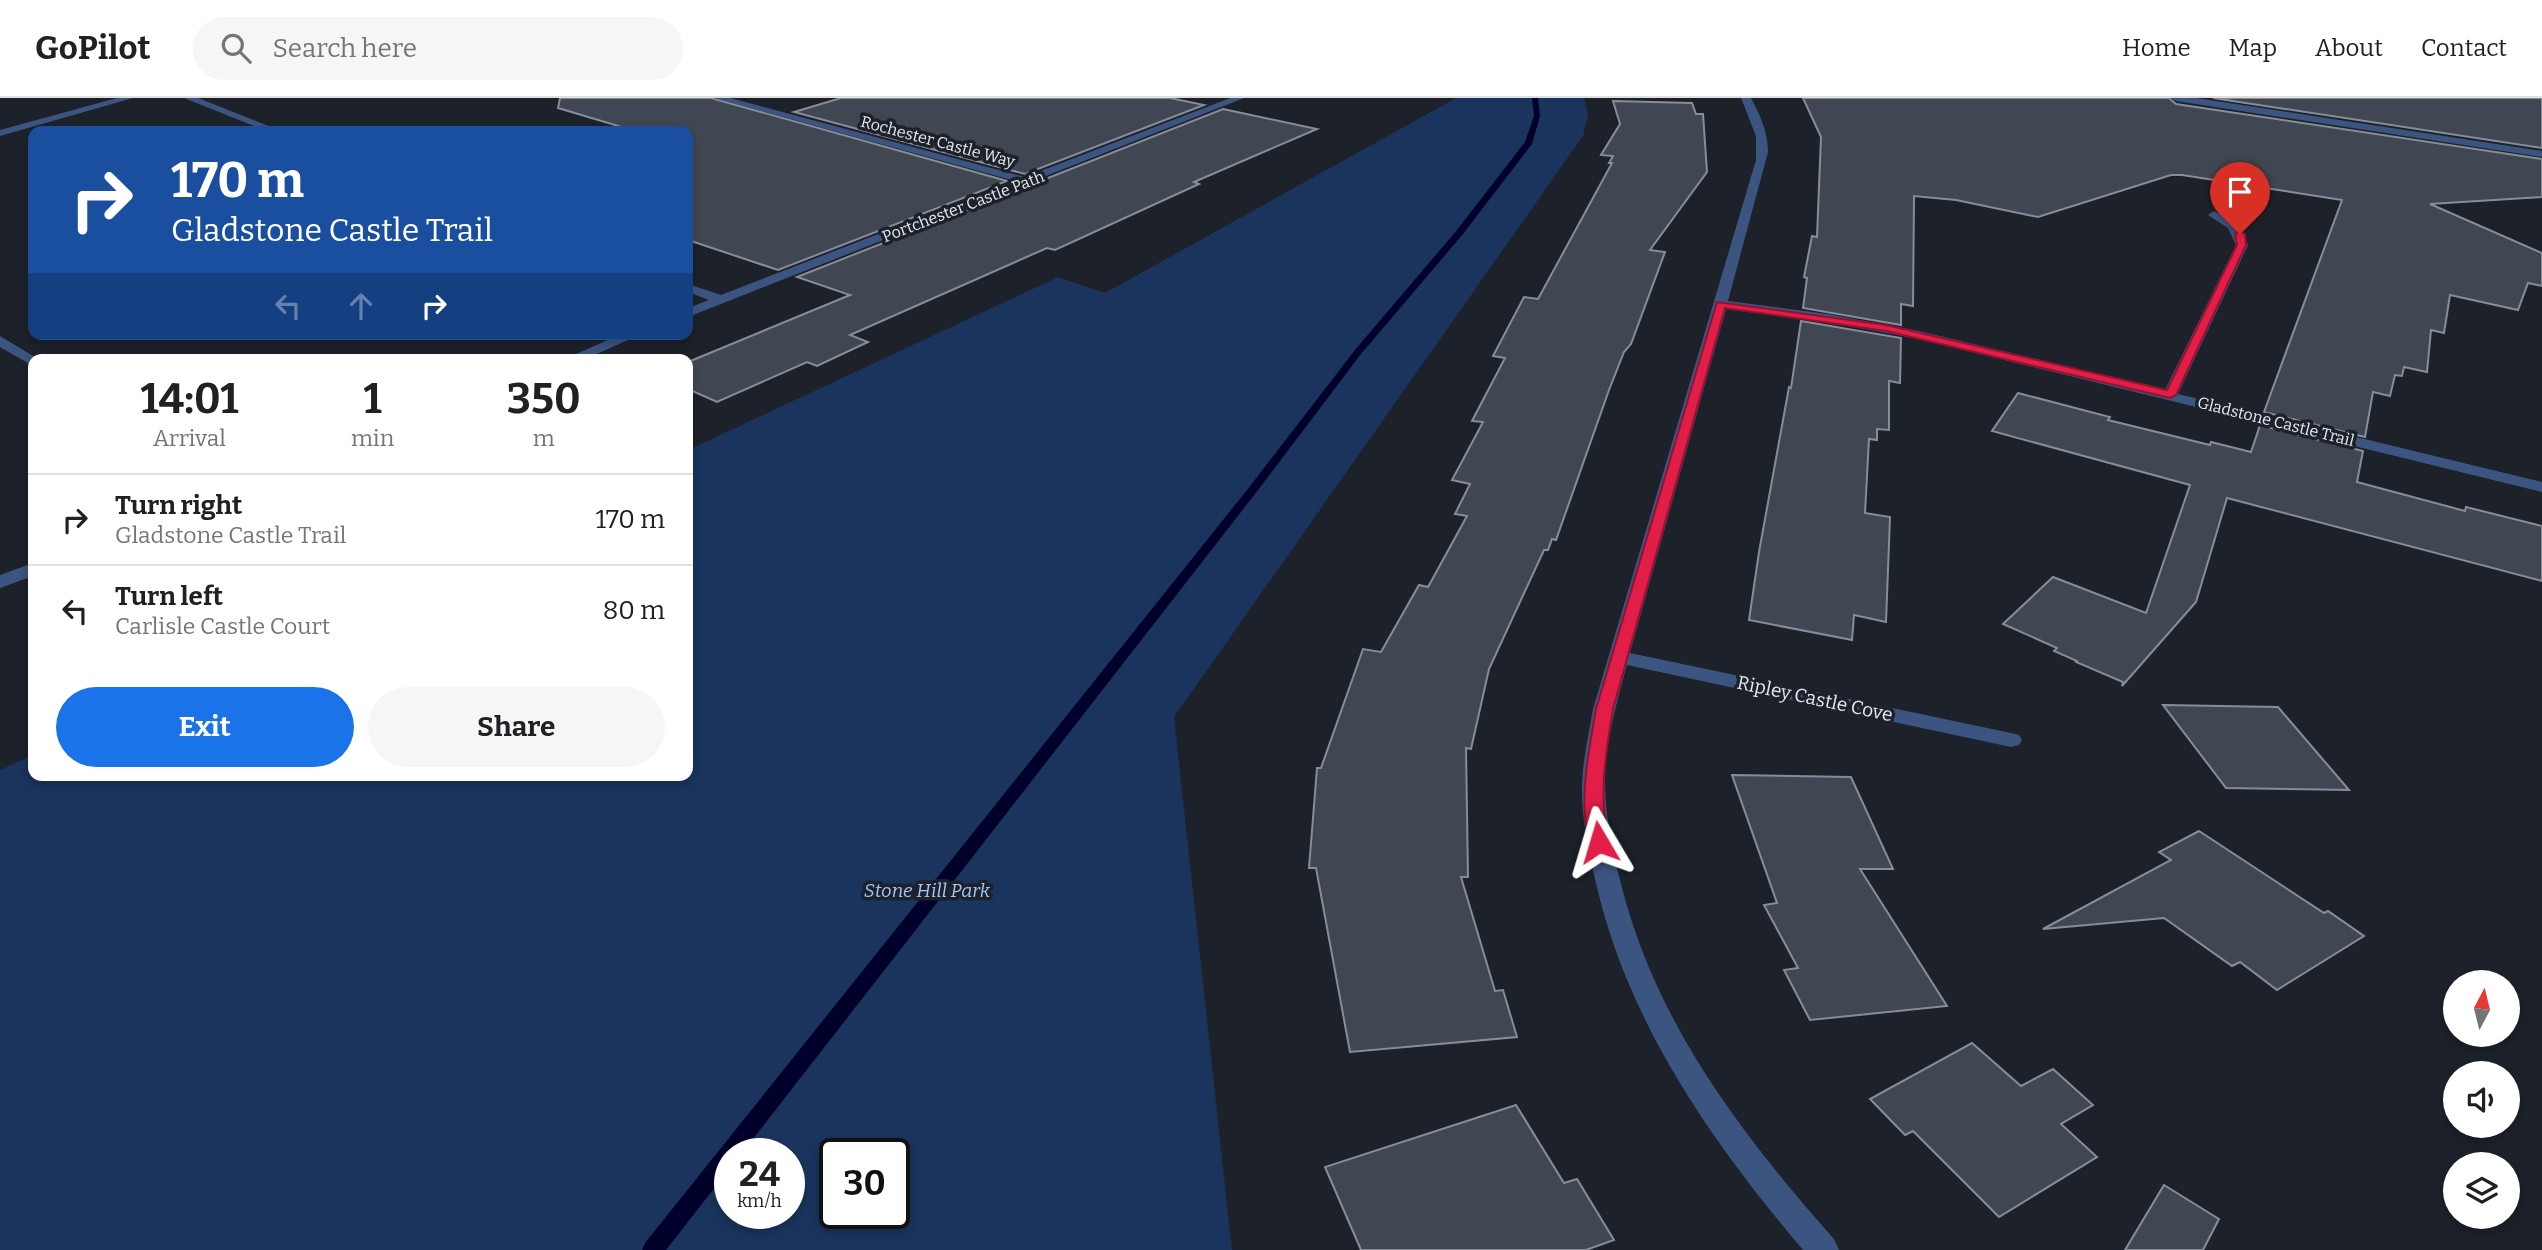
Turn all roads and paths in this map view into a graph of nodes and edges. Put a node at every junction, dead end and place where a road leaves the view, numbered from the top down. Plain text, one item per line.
1 (128, 98) edge
2 (188, 98) edge
3 (719, 98) edge
4 (1239, 98) edge
5 (1746, 98) edge
6 (2176, 98) edge
7 (263, 126) edge
8 (0, 133) edge
9 (2542, 154) edge
10 (1026, 181) junction
11 (2214, 215) dead end
12 (693, 290) edge
13 (722, 300) junction
14 (1721, 304) junction
15 (693, 311) edge
16 (0, 340) edge
17 (619, 340) edge
18 (584, 354) edge
19 (28, 359) edge
20 (2170, 395) junction
21 (2542, 487) edge
22 (28, 571) edge
23 (0, 582) edge
24 (1619, 657) junction
25 (2011, 740) dead end
26 (1823, 1250) edge

1 - 8 street
2 - 7 street
3 - 10 street, Rochester Castle Way
4 - 10 street, Portchester Castle Path
5 - 14 street
6 - 9 street
10 - 13 street, Portchester Castle Path
11 - 20 street
12 - 13 street
13 - 15 street, Portchester Castle Path
14 - 20 street, Gladstone Castle Trail
14 - 24 street
16 - 19 street
17 - 18 street
20 - 21 street, Gladstone Castle Trail
22 - 23 street
24 - 25 street, Ripley Castle Cove
24 - 26 street

